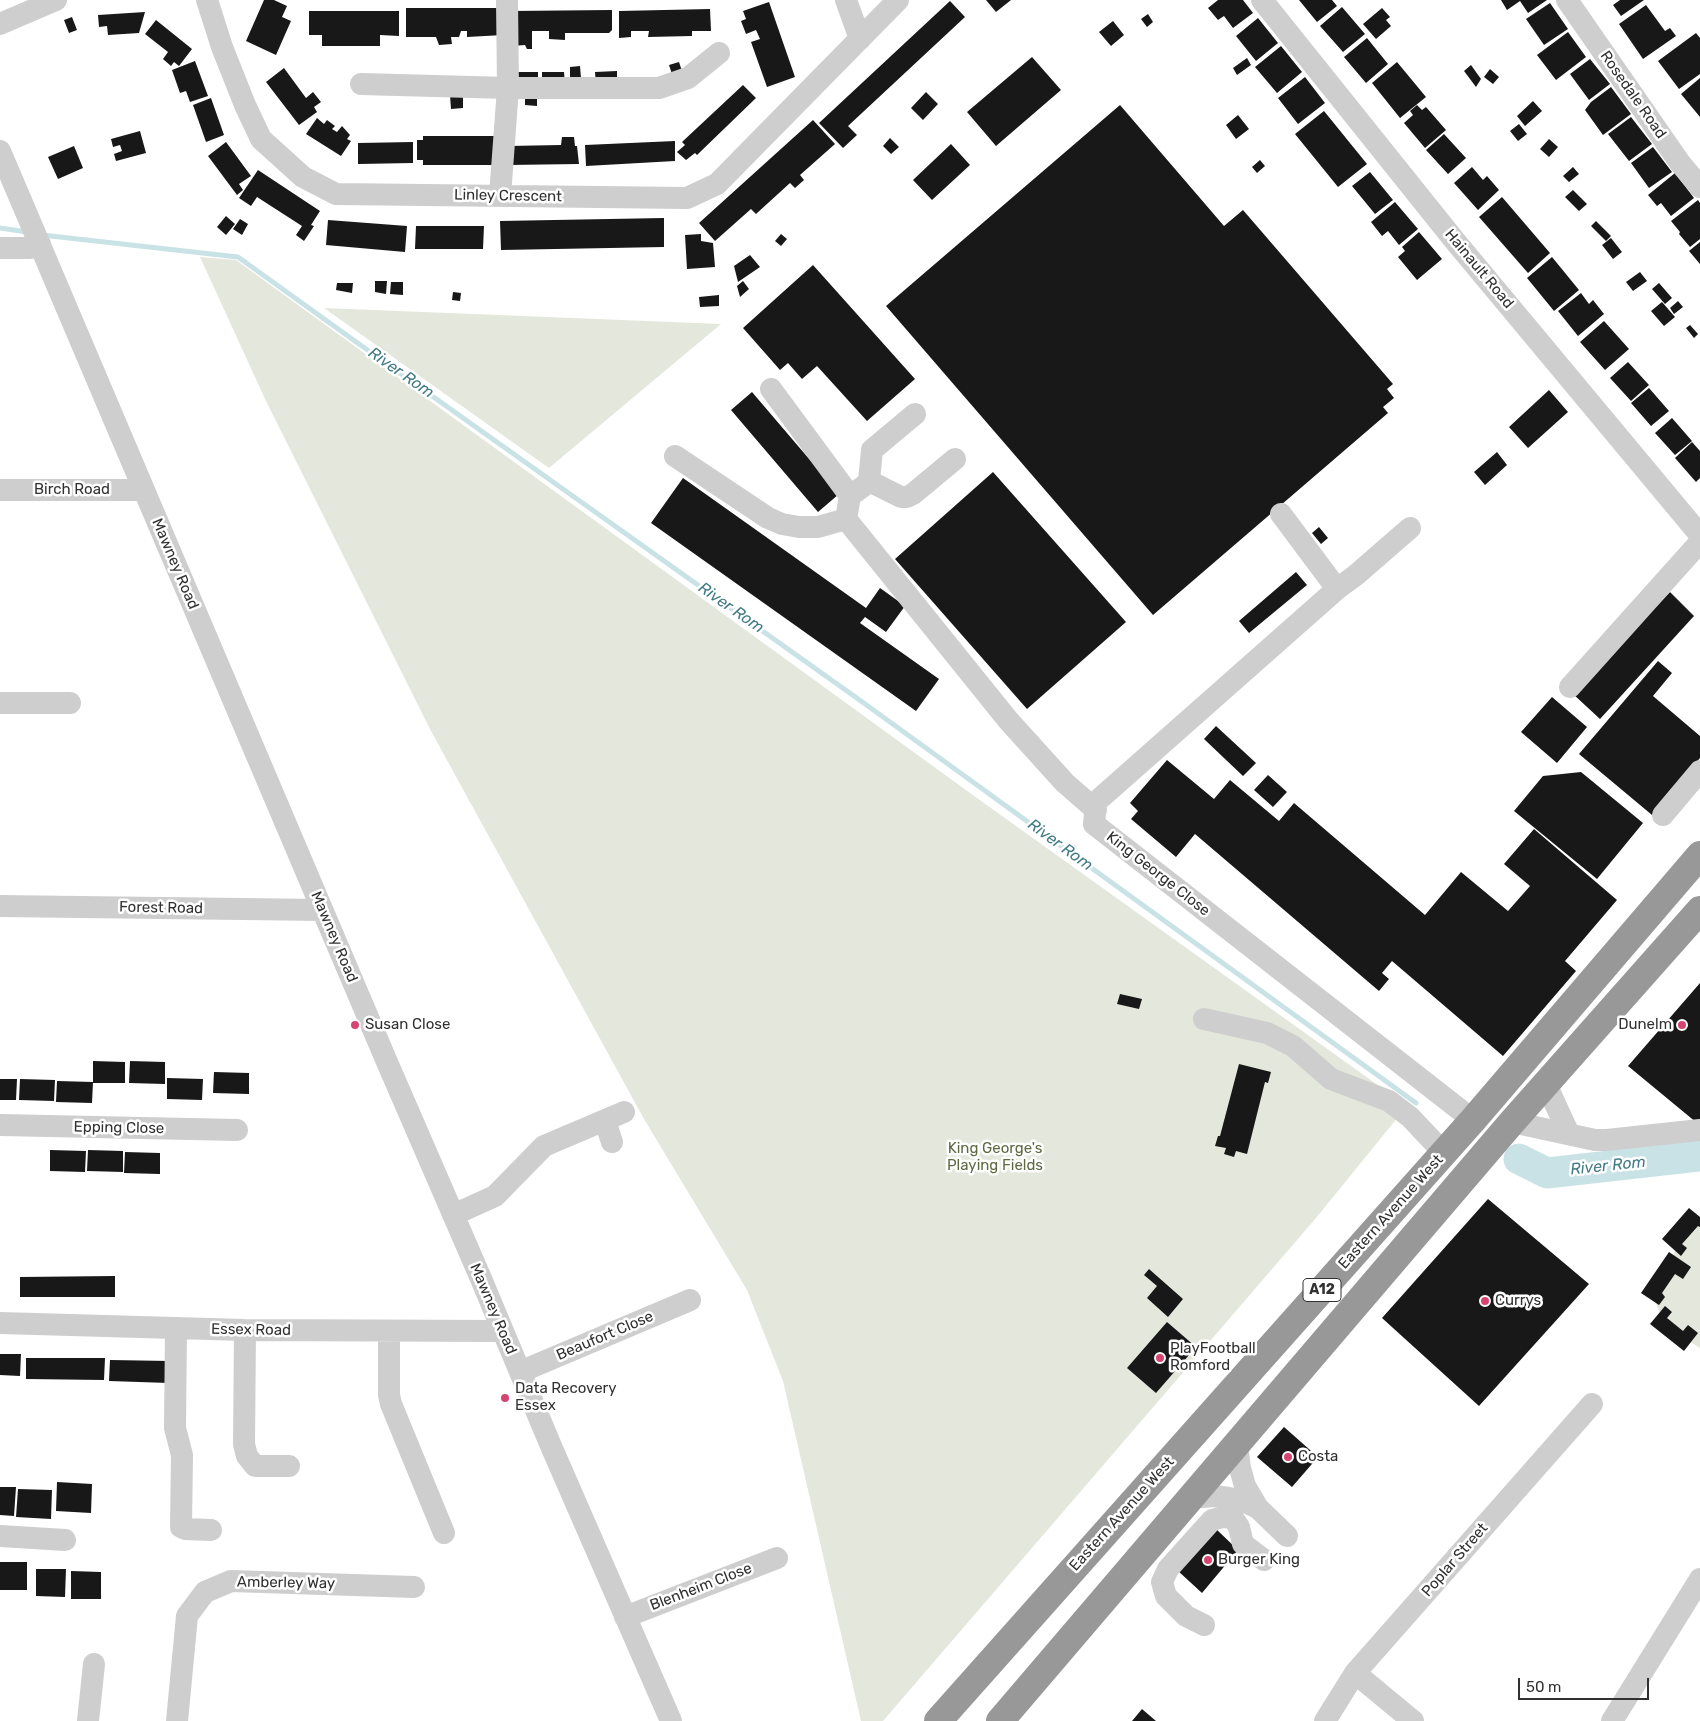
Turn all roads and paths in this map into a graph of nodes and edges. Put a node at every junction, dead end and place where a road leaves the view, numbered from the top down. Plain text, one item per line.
1 (56, 0) edge
2 (207, 0) edge
3 (507, 0) edge
4 (846, 0) edge
5 (898, 0) edge
6 (1262, 0) edge
7 (1568, 0) edge
8 (0, 24) edge
9 (860, 39) junction
10 (720, 53) dead end
11 (360, 84) dead end
12 (508, 88) junction
13 (0, 151) edge
14 (1700, 188) edge
15 (500, 196) junction
16 (36, 233) junction
17 (0, 248) edge
18 (771, 389) dead end
19 (915, 414) dead end
20 (674, 456) dead end
21 (955, 459) dead end
22 (868, 481) junction
23 (1, 489) edge
24 (144, 490) junction
25 (850, 496) junction
26 (1281, 514) dead end
27 (846, 519) junction
28 (1410, 528) dead end
29 (1700, 534) edge
30 (1700, 542) edge
31 (1337, 589) junction
32 (1570, 687) dead end
33 (0, 703) edge
34 (70, 703) dead end
35 (1700, 771) edge
36 (1096, 810) junction
37 (1663, 815) dead end
38 (1700, 855) edge
39 (0, 906) edge
40 (322, 910) junction
41 (1700, 910) edge
42 (1204, 1019) dead end
43 (1546, 1084) junction
44 (1473, 1120) junction
45 (1512, 1122) junction
46 (0, 1125) edge
47 (237, 1130) dead end
48 (1700, 1130) edge
49 (1569, 1134) junction
50 (612, 1142) dead end
51 (1444, 1153) junction
52 (453, 1215) junction
53 (690, 1300) dead end
54 (0, 1323) edge
55 (176, 1328) junction
56 (246, 1330) junction
57 (389, 1331) junction
58 (502, 1331) junction
59 (520, 1372) junction
60 (1592, 1404) dead end
61 (1236, 1445) junction
62 (289, 1466) dead end
63 (1191, 1498) junction
64 (1258, 1508) junction
65 (211, 1530) dead end
66 (444, 1533) dead end
67 (0, 1536) edge
68 (1287, 1536) dead end
69 (66, 1540) dead end
70 (777, 1558) dead end
71 (1264, 1560) dead end
72 (1700, 1579) edge
73 (414, 1587) dead end
74 (625, 1617) junction
75 (1204, 1626) dead end
76 (94, 1664) dead end
77 (1355, 1673) junction
78 (88, 1721) edge
79 (177, 1721) edge
80 (671, 1721) edge
81 (938, 1721) edge
82 (1000, 1721) edge
83 (1324, 1721) edge
84 (1413, 1721) edge
85 (1612, 1721) edge

1 - 8 street
2 - 15 street, Linley Crescent
3 - 12 street
4 - 9 street
5 - 9 street, Linley Crescent
6 - 29 street, Hainault Road
7 - 14 street, Rosedale Road
9 - 15 street, Linley Crescent
10 - 12 street
11 - 12 street
12 - 15 street
13 - 16 street, Mawney Road
16 - 17 street
16 - 24 street, Mawney Road
18 - 25 street
19 - 22 street
20 - 27 street
21 - 22 street
22 - 25 street
23 - 24 street, Birch Road
24 - 40 street, Mawney Road
25 - 27 street
26 - 31 street
27 - 36 street
28 - 31 street
30 - 32 street
31 - 36 street
33 - 34 street
35 - 37 street
36 - 44 street, King George Close
38 - 44 highway, Eastern Avenue West / A12
39 - 40 street, Forest Road
40 - 52 street, Mawney Road
41 - 43 highway, A12
42 - 51 street
43 - 45 highway, A12
43 - 49 street
44 - 51 highway, Eastern Avenue West / A12
45 - 49 street
45 - 61 highway, A12
46 - 47 street, Epping Close
48 - 49 street
50 - 52 street
51 - 81 highway, Eastern Avenue West / A12
52 - 58 street, Mawney Road
53 - 59 street, Beaufort Close
54 - 55 street, Essex Road
55 - 56 street, Essex Road
55 - 65 street
56 - 57 street, Essex Road
56 - 62 street
57 - 58 street, Essex Road
57 - 66 street
58 - 59 street, Mawney Road
59 - 74 street, Mawney Road
60 - 77 street, Poplar Street
61 - 63 highway, A12
61 - 64 street
63 - 64 street
63 - 82 highway, A12
64 - 68 street
67 - 69 street
70 - 74 street, Blenheim Close
71 - 75 street
72 - 85 street
73 - 79 street, Amberley Way
74 - 80 street, Mawney Road
76 - 78 street
77 - 83 street, Poplar Street
77 - 84 street

